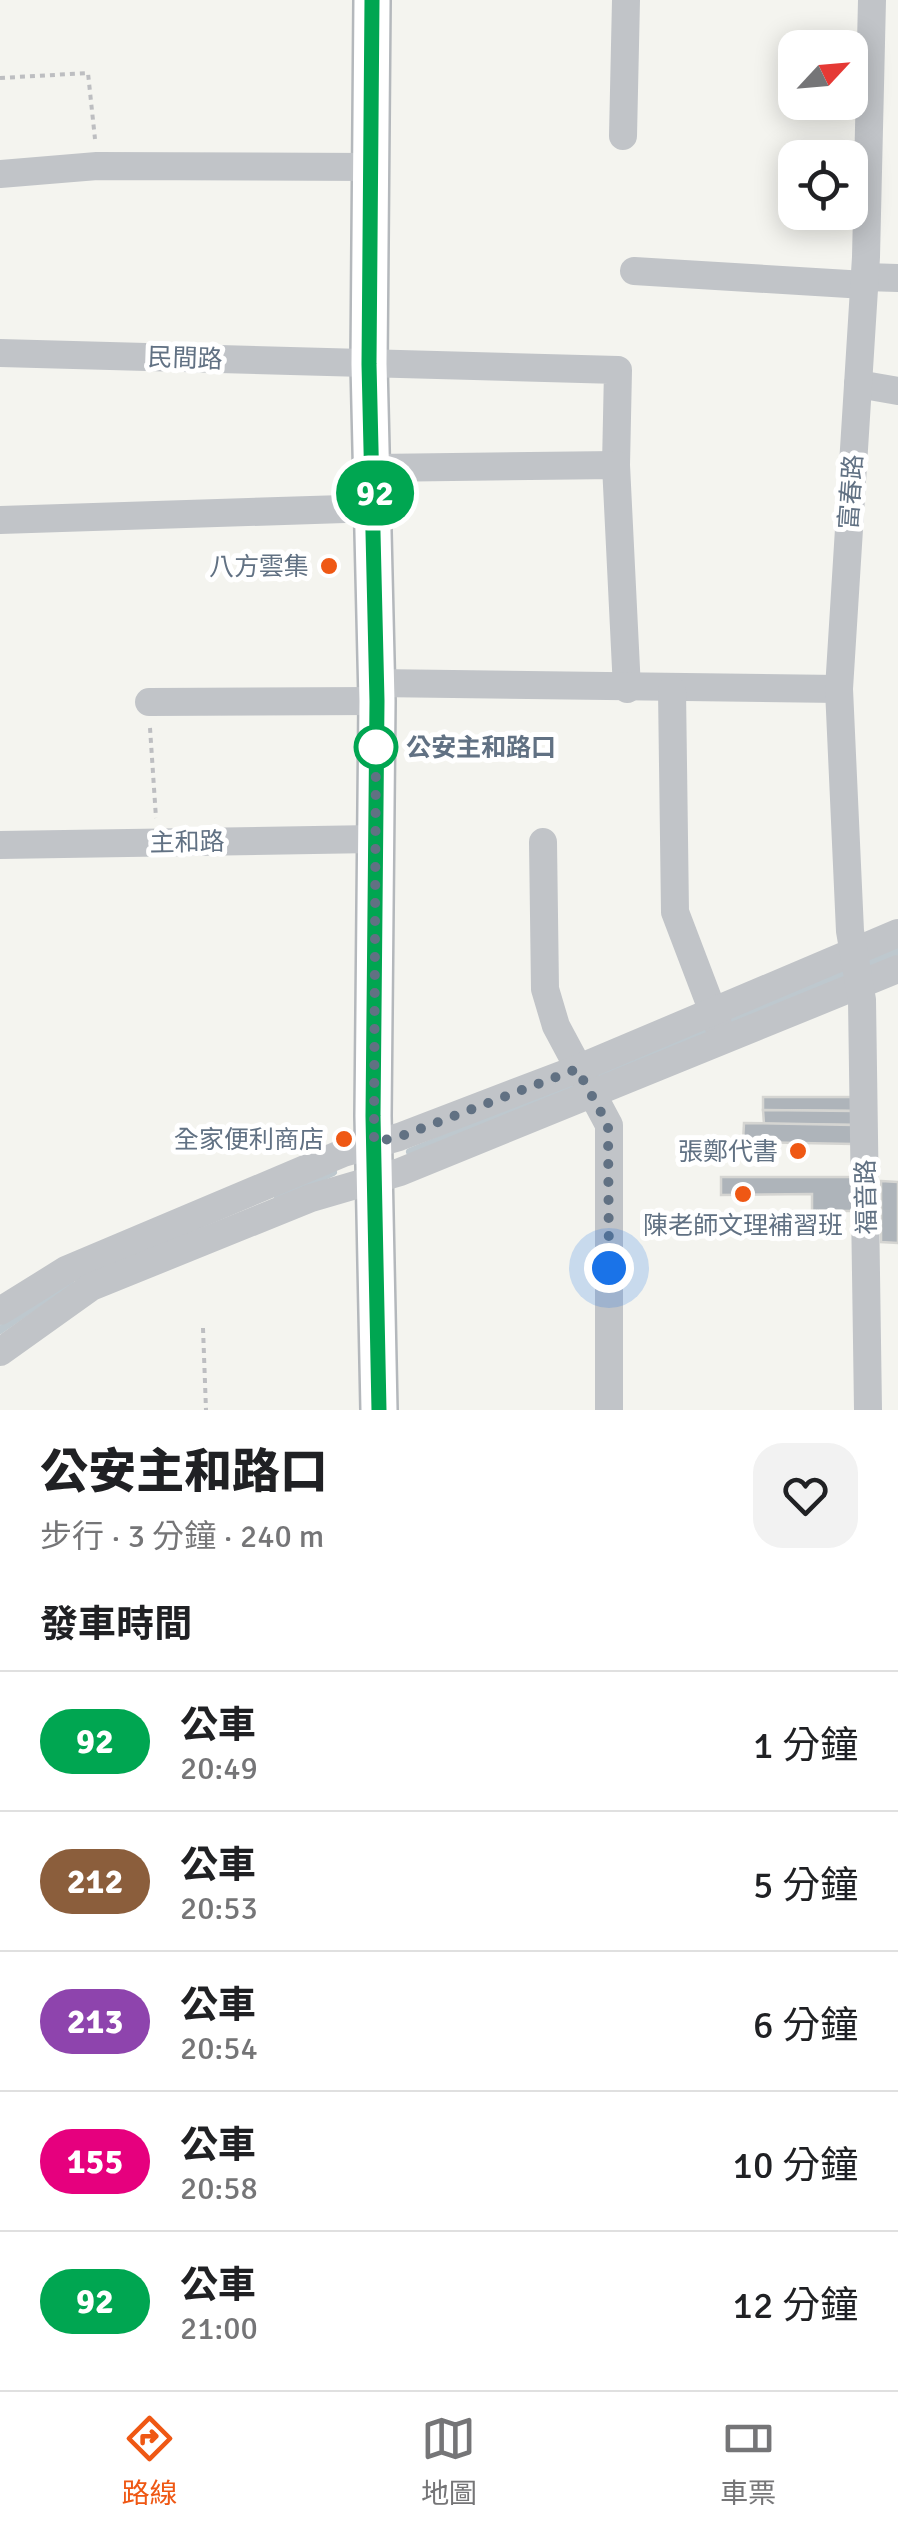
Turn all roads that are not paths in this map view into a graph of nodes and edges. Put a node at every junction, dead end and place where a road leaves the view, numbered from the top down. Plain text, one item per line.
1 (372, 0) edge
2 (626, 0) edge
3 (872, 0) edge
4 (623, 136) dead end
5 (372, 167) junction
6 (0, 174) edge
7 (634, 271) dead end
8 (898, 278) edge
9 (865, 281) junction
10 (0, 353) edge
11 (369, 364) junction
12 (858, 384) junction
13 (898, 391) edge
14 (616, 465) junction
15 (375, 468) junction
16 (375, 508) junction
17 (0, 520) edge
18 (627, 689) junction
19 (839, 689) junction
20 (672, 690) junction
21 (376, 692) junction
22 (149, 702) road end
23 (374, 839) junction
24 (543, 842) dead end
25 (0, 845) edge
26 (898, 934) edge
27 (854, 952) junction
28 (898, 969) edge
29 (860, 984) junction
30 (713, 1010) junction
31 (723, 1044) junction
32 (577, 1069) junction
33 (592, 1096) junction
34 (374, 1142) junction
35 (374, 1180) junction
36 (0, 1311) edge
37 (0, 1352) edge
38 (379, 1410) edge
39 (609, 1410) edge
40 (868, 1410) edge

1 - 5 main road
2 - 4 street
3 - 9 street, 富春路
5 - 6 street
5 - 11 main road
7 - 9 street
8 - 9 street
9 - 12 street, 富春路
10 - 11 street, 民間路
11 - 14 street, 民間路
11 - 15 main road
12 - 13 street
12 - 19 street, 富春路
14 - 15 street
14 - 18 street
15 - 16 main road
16 - 17 street
16 - 21 main road
18 - 20 street
18 - 21 street
19 - 20 street
19 - 27 street, 富春路
20 - 30 street
21 - 22 street
21 - 23 main road
23 - 25 street, 主和路
23 - 34 main road
24 - 32 street
26 - 27 street
27 - 29 street, 富春路
27 - 30 street
28 - 29 street
29 - 31 street
29 - 40 street, 福音路
30 - 31 street
30 - 32 street
31 - 33 street
32 - 33 street
32 - 34 street
33 - 35 street
33 - 39 street
34 - 35 main road
34 - 36 street
35 - 37 street
35 - 38 main road

